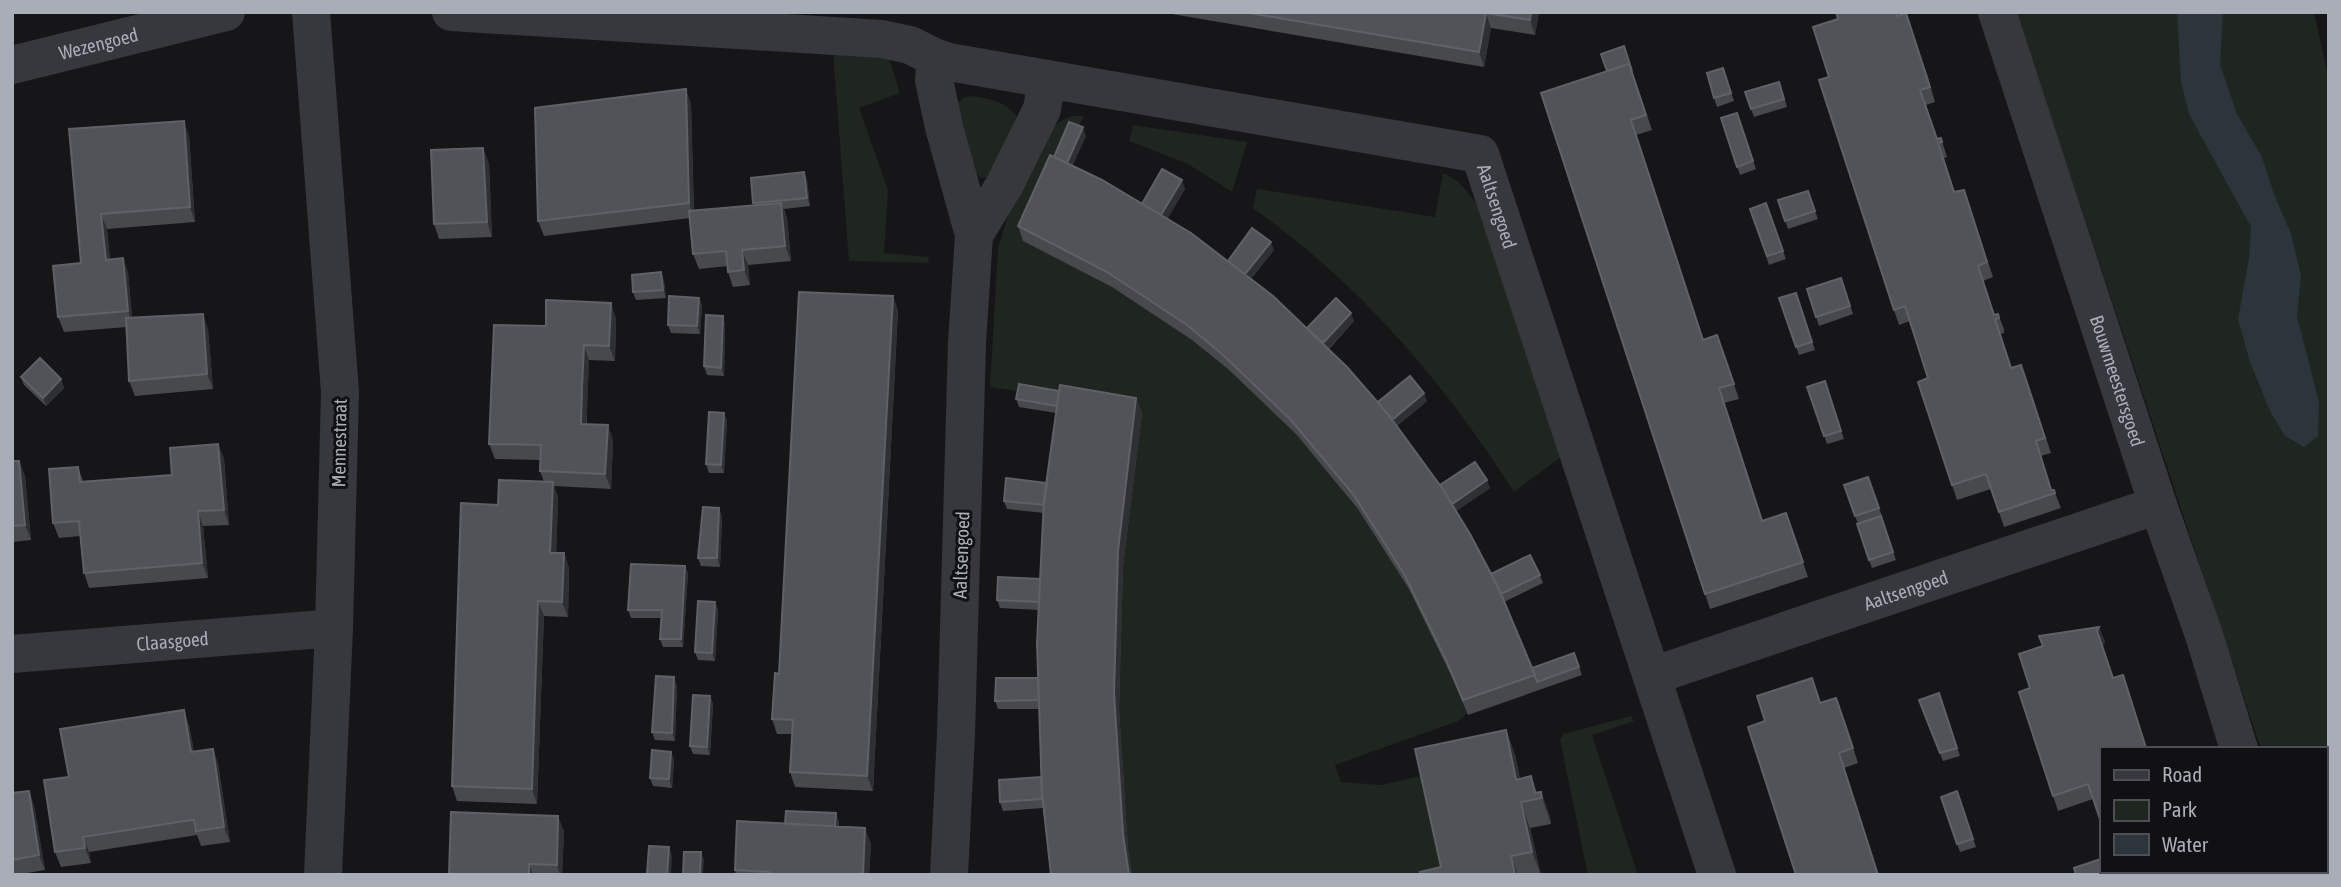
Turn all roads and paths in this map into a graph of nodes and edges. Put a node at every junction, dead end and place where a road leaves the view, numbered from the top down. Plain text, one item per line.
1 (226, 12) edge
2 (311, 12) edge
3 (451, 12) edge
4 (1997, 12) edge
5 (936, 58) junction
6 (12, 65) edge
7 (1046, 79) junction
8 (974, 235) junction
9 (2158, 505) junction
10 (334, 628) junction
11 (12, 654) edge
12 (1652, 676) junction
13 (2238, 747) edge
14 (323, 875) edge
15 (949, 875) edge
16 (1717, 875) edge

1 - 6 street, Wezengoed
2 - 10 street, Mennestraat
3 - 5 street, Aaltsengoed
4 - 9 street, Bouwmeestersgoed
5 - 7 street, Aaltsengoed
5 - 8 street, Aaltsengoed
7 - 8 street, Aaltsengoed
7 - 12 street, Aaltsengoed
8 - 15 street, Aaltsengoed
9 - 12 street, Aaltsengoed
9 - 13 street, Bouwmeestersgoed
10 - 11 street, Claasgoed
10 - 14 street, Mennestraat
12 - 16 street, Aaltsengoed

